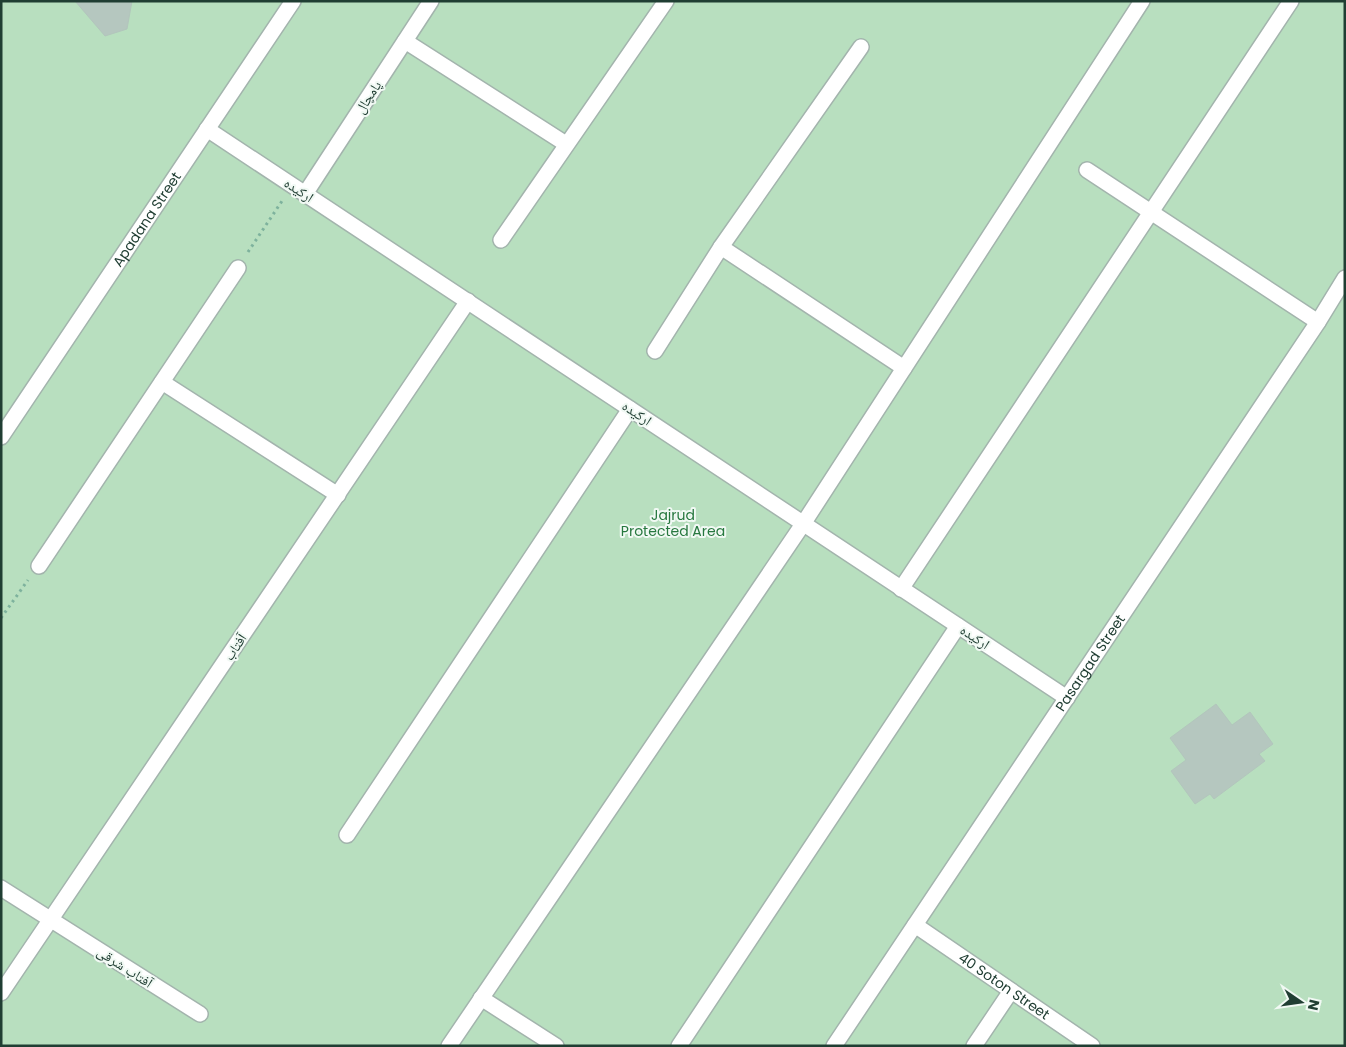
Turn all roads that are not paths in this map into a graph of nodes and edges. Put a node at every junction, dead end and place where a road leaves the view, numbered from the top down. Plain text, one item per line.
1 (293, 1) edge
2 (431, 1) edge
3 (666, 1) edge
4 (1142, 1) edge
5 (1292, 1) edge
6 (405, 41) junction
7 (861, 47) dead end
8 (208, 129) junction
9 (566, 144) junction
10 (1087, 170) dead end
11 (305, 194) junction
12 (1151, 214) junction
13 (501, 240) dead end
14 (721, 247) junction
15 (238, 268) road end
16 (1345, 278) edge
17 (468, 302) junction
18 (1318, 322) junction
19 (655, 352) dead end
20 (904, 368) junction
21 (162, 382) junction
22 (630, 409) junction
23 (1, 437) edge
24 (338, 495) junction
25 (803, 524) junction
26 (39, 566) road end
27 (901, 588) junction
28 (958, 626) junction
29 (1067, 698) junction
30 (347, 835) dead end
31 (1, 888) edge
32 (51, 919) junction
33 (915, 925) junction
34 (1012, 991) junction
35 (1, 992) edge
36 (481, 998) junction
37 (200, 1014) dead end
38 (449, 1046) edge
39 (556, 1046) edge
40 (679, 1046) edge
41 (834, 1046) edge
42 (974, 1046) edge
43 (1092, 1046) edge

1 - 8 street, Apadana Street
2 - 6 street, پامچال
3 - 9 street
4 - 20 street
5 - 12 street
6 - 9 street
6 - 11 street, پامچال
7 - 14 street
8 - 11 street, ارکیده
8 - 23 street, Apadana Street
9 - 13 street
10 - 12 street
11 - 17 street, ارکیده
12 - 18 street
12 - 27 street
14 - 19 street
14 - 20 street
15 - 21 street
16 - 18 street, Pasargad Street
17 - 22 street, ارکیده
17 - 24 street, آفتاب
18 - 29 street, Pasargad Street
20 - 25 street
21 - 24 street
21 - 26 street
22 - 25 street, ارکیده
22 - 30 street
24 - 32 street, آفتاب
25 - 27 street, ارکیده
25 - 36 street
27 - 28 street, ارکیده
28 - 29 street, ارکیده
28 - 40 street
29 - 33 street, Pasargad Street
31 - 32 street, آفتاب شرقی
32 - 35 street, آفتاب
32 - 37 street, آفتاب شرقی
33 - 34 street, 40 Soton Street
33 - 41 street, Pasargad Street
34 - 42 street
34 - 43 street, 40 Soton Street
36 - 38 street
36 - 39 street

